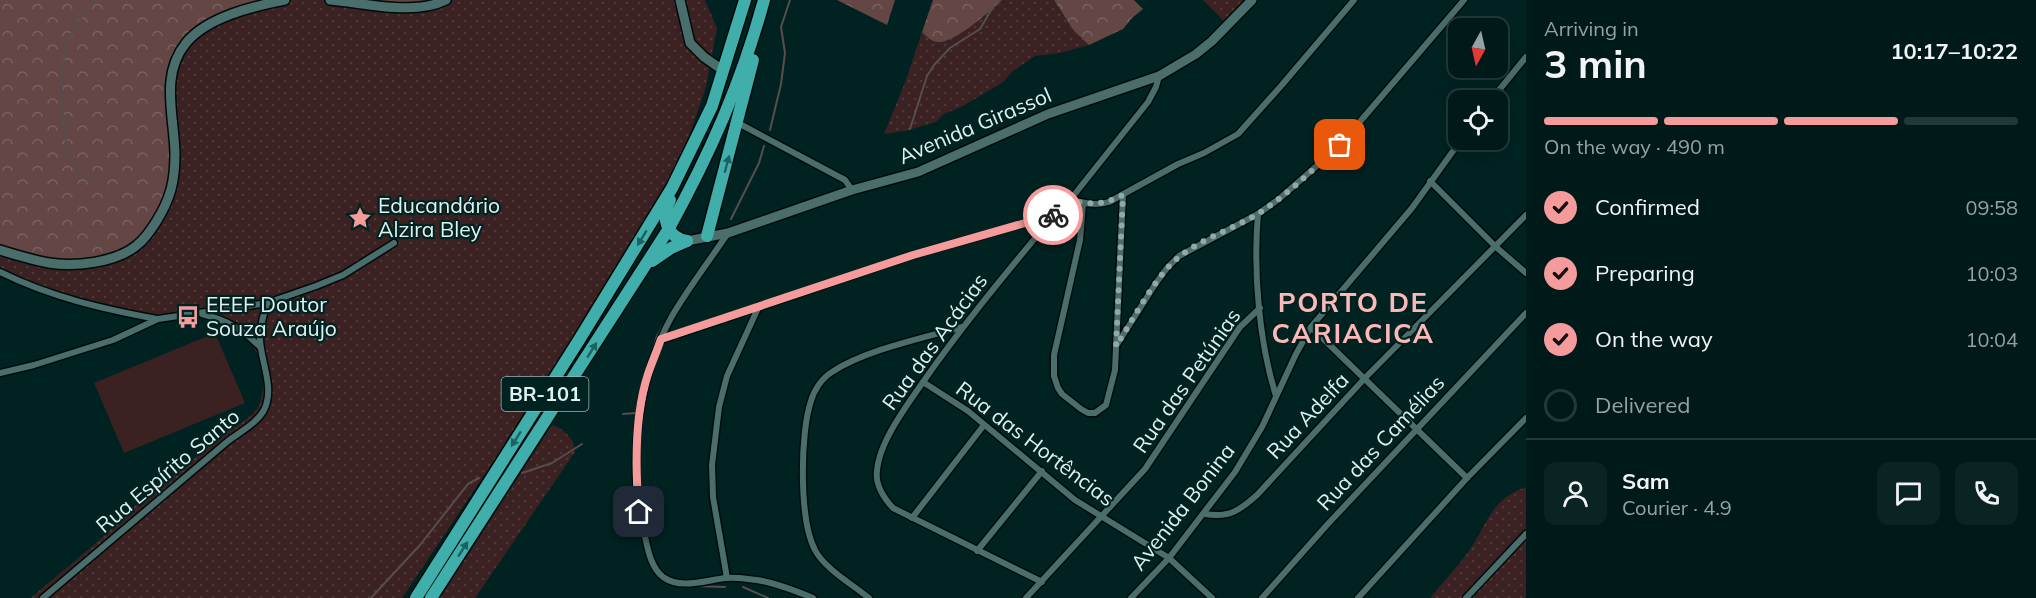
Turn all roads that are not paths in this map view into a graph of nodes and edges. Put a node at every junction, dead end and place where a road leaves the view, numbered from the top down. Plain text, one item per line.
1 (285, 0) edge
2 (330, 0) edge
3 (446, 0) edge
4 (680, 0) edge
5 (744, 0) edge
6 (764, 0) edge
7 (1252, 0) edge
8 (1354, 0) edge
9 (1464, 0) edge
10 (757, 26) junction
11 (1526, 57) edge
12 (724, 71) junction
13 (1159, 76) junction
14 (1499, 90) edge
15 (712, 106) junction
16 (738, 123) junction
17 (1454, 150) edge
18 (1430, 182) junction
19 (852, 190) junction
20 (1123, 195) junction
21 (1070, 200) junction
22 (1083, 203) junction
23 (1258, 214) junction
24 (1054, 215) junction
25 (1526, 215) edge
26 (668, 230) junction
27 (728, 232) junction
28 (707, 236) junction
29 (687, 241) junction
30 (394, 243) dead end
31 (1496, 247) junction
32 (0, 250) edge
33 (646, 265) junction
34 (0, 272) edge
35 (1526, 273) edge
36 (267, 303) junction
37 (759, 306) junction
38 (1260, 308) junction
39 (199, 313) junction
40 (1526, 313) edge
41 (158, 319) junction
42 (962, 327) junction
43 (1311, 327) junction
44 (661, 339) junction
45 (1116, 346) junction
46 (260, 347) junction
47 (0, 373) edge
48 (1365, 378) junction
49 (923, 382) junction
50 (1276, 396) junction
51 (1526, 418) edge
52 (984, 424) junction
53 (1417, 429) junction
54 (1042, 471) junction
55 (1467, 478) junction
56 (1204, 514) junction
57 (1101, 515) junction
58 (912, 518) junction
59 (1526, 534) edge
60 (977, 551) junction
61 (1169, 558) junction
62 (727, 578) junction
63 (1042, 582) junction
64 (43, 598) edge
65 (416, 598) edge
66 (431, 598) edge
67 (813, 598) edge
68 (869, 598) edge
69 (1026, 598) edge
70 (1131, 598) edge
71 (1212, 598) edge
72 (1263, 598) edge
73 (1358, 598) edge
74 (1466, 598) edge

1 - 32 street
2 - 3 street
4 - 12 street
5 - 12 highway, BR-101
6 - 10 highway, BR-101
7 - 13 street, Avenida Girassol
8 - 20 street
9 - 23 street
10 - 16 highway
10 - 26 highway, BR-101
11 - 14 street
12 - 15 highway, BR-101
13 - 19 street, Avenida Girassol
13 - 21 street, Rua das Acácias
15 - 26 highway
15 -> 65 highway, BR-101
16 - 19 street
28 -> 16 highway
17 - 18 street, Avenida Bonina
18 - 31 street
18 - 43 street, Avenida Bonina
19 - 27 street, Avenida Girassol
20 - 22 street
20 - 45 street
21 - 22 street
21 - 24 street, Rua das Acácias
22 - 45 street
23 - 38 street, Rua das Petúnias
23 - 45 street
24 - 37 street
24 - 42 street, Rua das Acácias
25 - 31 street, Rua Adelfa
26 - 29 highway
26 - 33 highway, BR-101
27 - 28 street, Avenida Girassol
27 - 44 street
28 - 29 street, Avenida Girassol
29 - 33 highway
30 - 36 street
31 - 35 street
31 - 48 street, Rua Adelfa
66 -> 33 highway, BR-101
34 - 41 street
36 - 39 street
36 - 46 street, Rua Espírito Santo
37 - 44 street
37 - 62 street
38 - 50 street
38 - 57 street, Rua das Petúnias
39 - 41 street
39 - 46 street
40 - 53 street, Rua das Camélias
41 - 47 street
42 - 49 street, Rua das Acácias
42 - 68 street
43 - 48 street
43 - 50 street, Avenida Bonina
44 - 62 street
46 - 64 street, Rua Espírito Santo
48 - 53 street
48 - 56 street, Rua Adelfa
49 - 52 street, Rua das Hortências
49 - 58 street, Rua das Acácias
50 - 56 street, Avenida Bonina
51 - 55 street
52 - 54 street, Rua das Hortências
52 - 58 street
53 - 55 street
53 - 72 street, Rua das Camélias
54 - 57 street, Rua das Hortências
54 - 60 street
55 - 73 street
56 - 61 street, Avenida Bonina
57 - 61 street, Rua das Hortências
57 - 63 street, Rua das Petúnias
58 - 60 street, Rua das Acácias
59 - 74 street
60 - 63 street, Rua das Acácias
61 - 70 street, Avenida Bonina
61 - 71 street, Rua das Hortências
62 - 67 street
63 - 69 street, Rua das Petúnias

